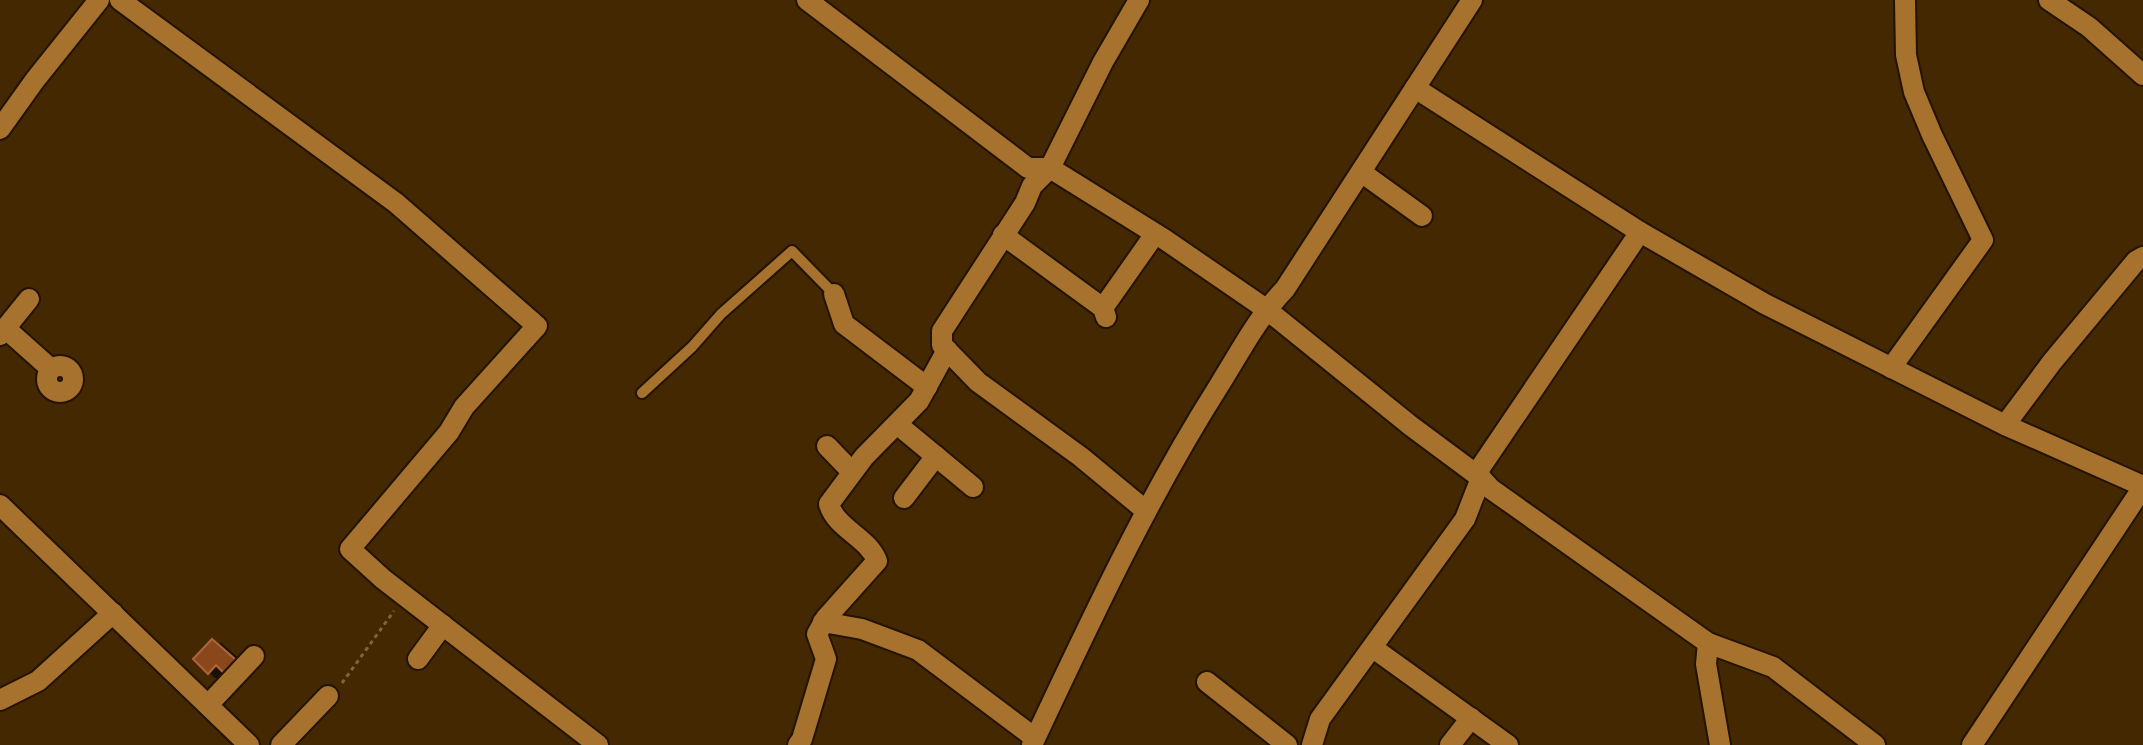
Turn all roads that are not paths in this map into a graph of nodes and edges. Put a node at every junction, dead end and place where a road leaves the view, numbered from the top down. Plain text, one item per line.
1 (99, 0) edge
2 (120, 0) edge
3 (807, 0) edge
4 (1139, 0) edge
5 (1472, 0) edge
6 (1905, 0) edge
7 (2049, 0) edge
8 (2143, 75) edge
9 (1415, 88) junction
10 (0, 129) edge
11 (1050, 168) junction
12 (1361, 172) junction
13 (1422, 216) dead end
14 (1640, 232) junction
15 (1155, 234) junction
16 (1003, 235) junction
17 (2143, 257) edge
18 (834, 294) joint
19 (29, 299) dead end
20 (1266, 309) junction
21 (3, 332) edge
22 (947, 350) junction
23 (1891, 368) junction
24 (51, 369) dead end
25 (927, 387) junction
26 (642, 393) dead end
27 (897, 424) junction
28 (2005, 425) junction
29 (827, 446) dead end
30 (936, 456) junction
31 (852, 472) junction
32 (1479, 476) junction
33 (2143, 486) edge
34 (973, 487) dead end
35 (904, 498) dead end
36 (0, 505) edge
37 (1145, 510) junction
38 (113, 613) junction
39 (823, 622) junction
40 (443, 625) junction
41 (1708, 643) junction
42 (1373, 648) junction
43 (254, 656) dead end
44 (418, 659) dead end
45 (1207, 682) dead end
46 (328, 696) road end
47 (0, 700) edge
48 (208, 705) junction
49 (1471, 718) junction
50 (1034, 741) edge
51 (249, 745) edge
52 (281, 745) edge
53 (598, 745) edge
54 (798, 745) edge
55 (1287, 745) edge
56 (1312, 745) edge
57 (1450, 745) edge
58 (1508, 745) edge
59 (1720, 745) edge
60 (1875, 745) edge
61 (1972, 745) edge

1 - 10 street
2 - 40 street
3 - 11 street
4 - 11 street
5 - 9 street
6 - 23 street
7 - 8 street
9 - 12 street
9 - 14 street
11 - 15 street
11 - 16 street
12 - 13 street
12 - 20 street
14 - 23 street
14 - 32 street
15 - 16 street
15 - 20 street
16 - 22 street
17 - 28 street
18 - 25 street
18 - 26 lane
19 - 21 street
20 - 32 street
20 - 37 street
21 - 24 street
22 - 25 street
22 - 37 street
23 - 28 street
25 - 27 street
27 - 30 street
27 - 31 street
28 - 33 street
29 - 31 street
30 - 34 street
30 - 35 street
31 - 39 street
32 - 41 street
32 - 42 street
33 - 61 street
36 - 38 street
37 - 50 street
38 - 47 street
38 - 48 street
39 - 50 street
39 - 54 street
40 - 44 street
40 - 53 street
41 - 59 street
41 - 60 street
42 - 49 street
42 - 56 street
43 - 48 street
45 - 55 street
46 - 52 street
48 - 51 street
49 - 57 street
49 - 58 street

